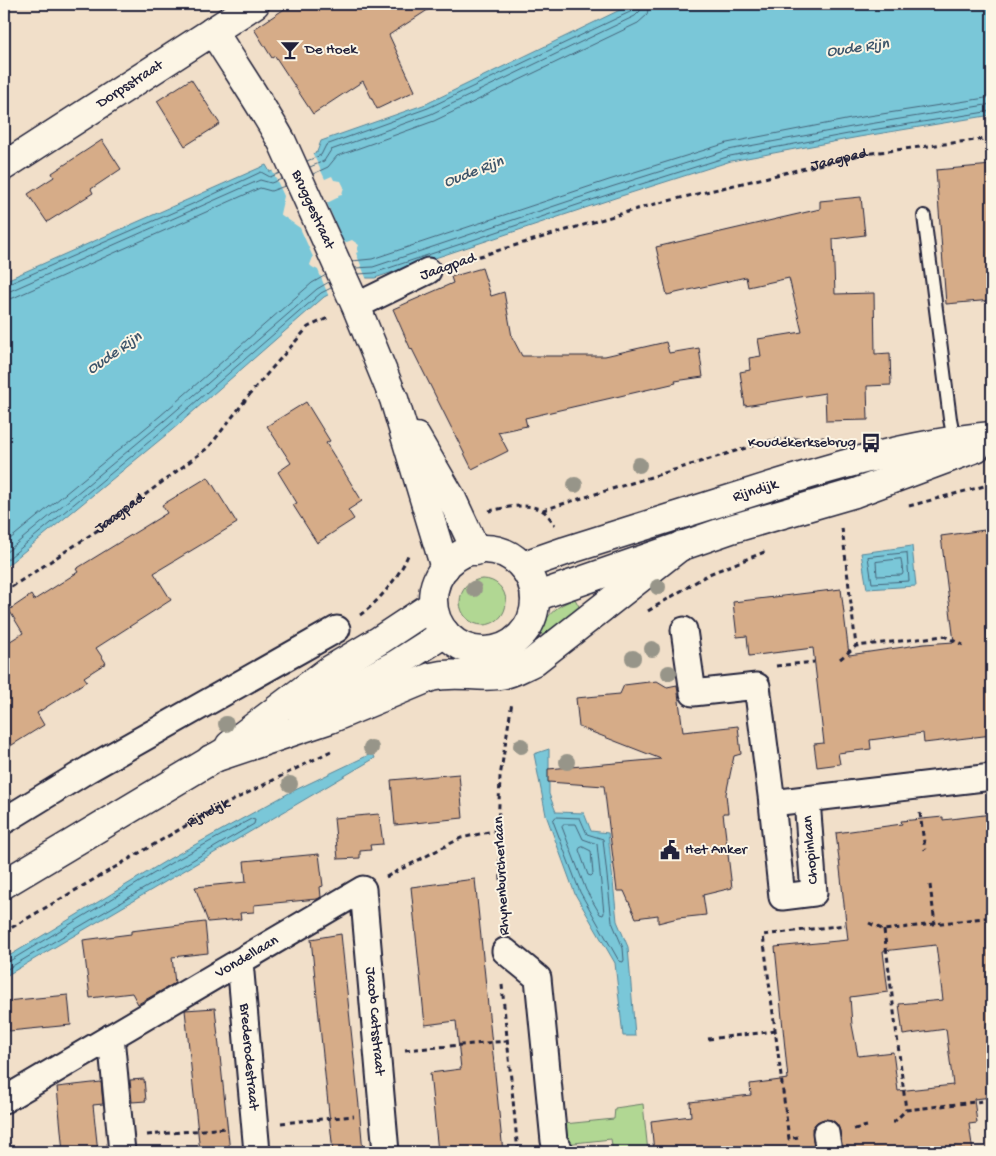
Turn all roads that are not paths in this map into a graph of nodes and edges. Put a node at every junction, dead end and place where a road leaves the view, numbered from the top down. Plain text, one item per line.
1 (255, 4) edge
2 (213, 31) junction
3 (4, 166) edge
4 (924, 216) dead end
5 (428, 271) road end
6 (352, 297) junction
7 (394, 399) junction
8 (992, 436) edge
9 (992, 442) edge
10 (956, 448) junction
11 (682, 545) junction
12 (476, 550) junction
13 (522, 566) junction
14 (445, 568) junction
15 (535, 597) junction
16 (433, 605) junction
17 (337, 629) dead end
18 (684, 630) dead end
19 (445, 633) junction
20 (285, 659) junction
21 (328, 671) junction
22 (211, 759) junction
23 (992, 777) edge
24 (807, 800) junction
25 (772, 803) junction
26 (4, 821) edge
27 (4, 884) edge
28 (363, 889) joint
29 (505, 951) road end
30 (240, 962) junction
31 (111, 1037) junction
32 (4, 1100) edge
33 (121, 1145) edge
34 (257, 1152) edge
35 (386, 1152) edge
36 (561, 1152) edge

1 - 2 main road, Dorpsstraat
2 - 3 main road, Dorpsstraat
2 - 6 main road, Bruggestraat
4 - 10 lane
5 - 6 street, Jaagpad
6 - 7 main road, Bruggestraat
7 - 12 main road, Bruggestraat
7 - 14 main road, Bruggestraat
8 - 10 main road, Rijndijk
9 - 10 main road, Rijndijk
10 - 11 main road, Rijndijk
10 - 13 main road, Rijndijk
11 - 15 main road, Rijndijk
11 - 22 main road
12 - 13 main road
12 - 14 main road
13 - 15 main road
14 - 16 main road
15 - 19 main road
16 - 19 main road
16 - 21 main road
17 - 20 street
18 - 25 street, Chopinlaan
19 - 22 main road
20 - 21 street
20 - 26 street
21 - 22 main road
22 - 27 main road
23 - 24 street, Chopinlaan
24 - 25 street, Chopinlaan
24 - 25 street, Chopinlaan
28 - 30 street, Vondellaan
28 - 35 street, Jacob Catsstraat
29 - 36 street, Rhynenburcherlaan
30 - 31 street, Vondellaan
30 - 34 street, Brederodestraat
31 - 32 street, Vondellaan
31 - 33 street

